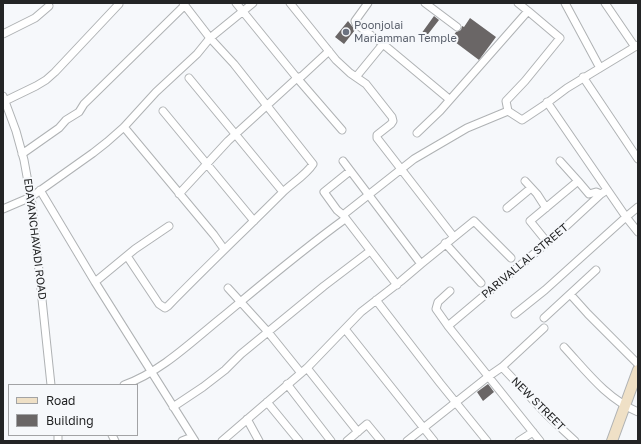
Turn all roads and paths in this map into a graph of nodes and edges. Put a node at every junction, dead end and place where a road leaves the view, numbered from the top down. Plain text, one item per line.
1 (236, 3) edge
2 (253, 3) edge
3 (290, 3) edge
4 (368, 3) edge
5 (425, 3) edge
6 (518, 3) edge
7 (565, 3) edge
8 (605, 3) edge
9 (119, 4) dead end
10 (184, 4) edge
11 (49, 6) dead end
12 (243, 11) junction
13 (528, 11) junction
14 (457, 27) dead end
15 (3, 34) edge
16 (210, 38) junction
17 (383, 44) junction
18 (636, 46) edge
19 (329, 51) junction
20 (600, 68) junction
21 (353, 75) junction
22 (189, 78) dead end
23 (297, 78) junction
24 (583, 78) junction
25 (4, 99) edge
26 (449, 99) junction
27 (547, 102) junction
28 (266, 106) junction
29 (163, 111) dead end
30 (508, 111) junction
31 (124, 127) junction
32 (342, 130) dead end
33 (417, 133) dead end
34 (236, 134) junction
35 (22, 154) junction
36 (638, 159) edge
37 (342, 161) dead end
38 (560, 161) dead end
39 (206, 164) junction
40 (401, 169) junction
41 (350, 171) junction
42 (525, 181) dead end
43 (578, 181) junction
44 (531, 188) junction
45 (40, 190) junction
46 (608, 190) junction
47 (283, 192) junction
48 (179, 194) junction
49 (601, 194) junction
50 (368, 195) junction
51 (31, 197) junction
52 (638, 207) edge
53 (507, 208) dead end
54 (546, 208) junction
55 (3, 209) edge
56 (344, 217) junction
57 (626, 217) junction
58 (254, 221) junction
59 (169, 226) dead end
60 (638, 232) edge
61 (453, 236) junction
62 (547, 242) junction
63 (445, 243) junction
64 (224, 249) junction
65 (370, 251) junction
66 (127, 256) junction
67 (511, 258) dead end
68 (421, 264) junction
69 (596, 270) dead end
70 (95, 282) junction
71 (481, 283) dead end
72 (397, 285) junction
73 (228, 288) dead end
74 (450, 291) dead end
75 (570, 294) junction
76 (376, 300) junction
77 (241, 302) junction
78 (515, 314) dead end
79 (544, 318) dead end
80 (448, 326) junction
81 (544, 328) dead end
82 (346, 329) junction
83 (268, 332) junction
84 (564, 347) dead end
85 (638, 364) edge
86 (502, 367) junction
87 (307, 368) junction
88 (638, 371) edge
89 (151, 372) junction
90 (301, 373) junction
91 (489, 376) junction
92 (51, 384) edge
93 (127, 384) edge
94 (287, 384) junction
95 (267, 402) junction
96 (456, 402) junction
97 (625, 406) junction
98 (173, 407) junction
99 (638, 412) edge
100 (247, 419) junction
101 (424, 427) junction
102 (358, 432) junction
103 (533, 432) junction
104 (193, 439) edge
105 (182, 441) edge
106 (222, 441) edge
107 (259, 441) edge
108 (299, 441) edge
109 (331, 441) edge
110 (347, 441) edge
111 (381, 441) edge
112 (407, 441) edge
113 (434, 441) edge
114 (487, 441) edge
115 (519, 441) edge
116 (540, 441) edge
117 (575, 441) edge
118 (612, 441) edge

1 - 12 street
2 - 12 street
3 - 19 street
4 - 17 street
5 - 14 street
6 - 13 street
7 - 20 street
8 - 18 street
9 - 25 street
10 - 16 street
10 - 35 street
11 - 15 street
12 - 16 street
12 - 23 street
13 - 26 street
13 - 30 street
16 - 28 street
16 - 31 street
17 - 21 street
17 - 26 street
18 - 20 street
19 - 21 street
19 - 23 street
20 - 24 street
21 - 40 street
22 - 34 street
23 - 28 street
23 - 32 street
24 - 27 street
24 - 36 street
25 - 35 street, EDAYANCHAVADI ROAD
26 - 33 street
27 - 30 street
27 - 46 street
28 - 34 street
28 - 47 street
29 - 39 street
30 - 40 street
31 - 45 street
31 - 48 street
34 - 39 street
34 - 47 street
35 - 51 street, EDAYANCHAVADI ROAD
37 - 41 street
38 - 43 street
39 - 48 street
39 - 58 street
40 - 50 street
40 - 61 street
41 - 50 street
41 - 56 street
42 - 44 street
43 - 49 street
43 - 54 street
44 - 53 street
44 - 54 street
45 - 51 street
45 - 70 street
46 - 49 street, PARIVALLAL STREET
46 - 57 street
47 - 58 street
48 - 64 street
49 - 62 street, PARIVALLAL STREET
50 - 56 street
50 - 68 street
51 - 55 street
51 - 92 street, EDAYANCHAVADI ROAD
52 - 57 street
54 - 62 street
56 - 65 street
56 - 77 street
57 - 60 street
57 - 78 street
58 - 64 street
59 - 66 street
61 - 63 street
61 - 67 street
62 - 80 street, PARIVALLAL STREET
63 - 68 street
63 - 71 street
64 - 66 street
65 - 72 street
65 - 83 street
66 - 70 street
68 - 72 street
69 - 75 street
70 - 89 street
72 - 76 street
73 - 77 street
74 - 80 street
75 - 79 street
75 - 85 street
76 - 82 street
76 - 96 street
77 - 83 street
77 - 89 street
80 - 91 street
81 - 86 street
82 - 87 street
82 - 101 street
83 - 90 street
83 - 98 street
84 - 97 street
86 - 91 street
86 - 117 street, NEW STREET
87 - 90 street
87 - 102 street
88 - 97 street
89 - 93 street
89 - 98 street
90 - 94 street
91 - 96 street
91 - 103 street
94 - 95 street
94 - 109 street
95 - 100 street
95 - 108 street
96 - 101 street
96 - 114 street
97 - 99 street
97 - 118 street
98 - 104 street
100 - 106 street
100 - 107 street
101 - 112 street
101 - 113 street
102 - 110 street
102 - 111 street
103 - 115 street
103 - 116 street
104 - 105 street

